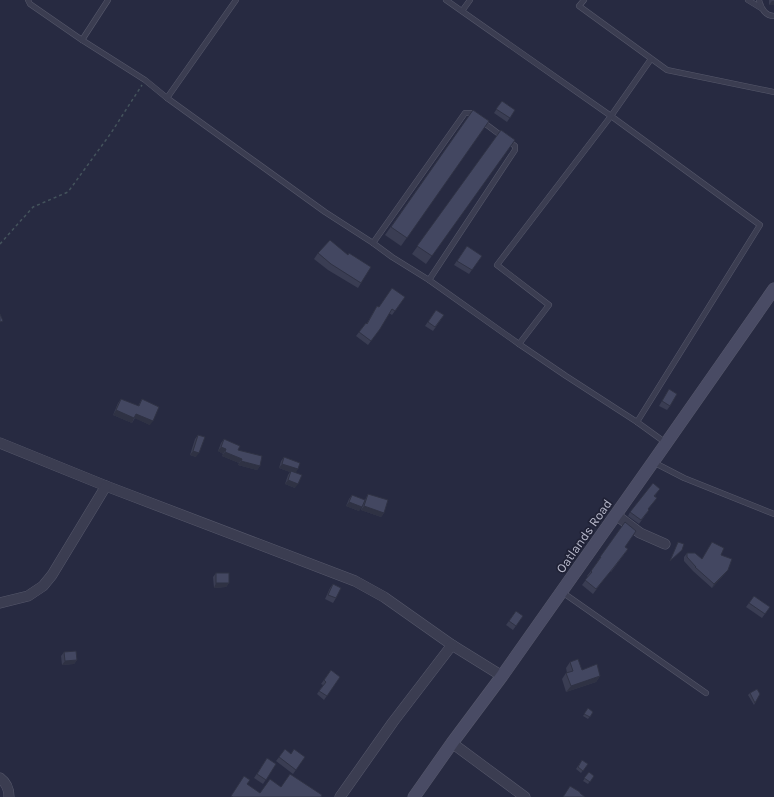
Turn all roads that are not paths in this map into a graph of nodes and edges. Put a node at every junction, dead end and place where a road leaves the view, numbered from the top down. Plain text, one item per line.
1 (28, 0) edge
2 (108, 0) edge
3 (236, 0) edge
4 (446, 0) edge
5 (470, 0) edge
6 (584, 0) edge
7 (748, 0) edge
8 (759, 0) edge
9 (761, 8) junction
10 (462, 11) junction
11 (774, 16) edge
12 (82, 40) junction
13 (651, 59) junction
14 (774, 92) edge
15 (167, 98) junction
16 (611, 116) junction
17 (373, 243) junction
18 (429, 280) junction
19 (774, 290) edge
20 (519, 344) junction
21 (637, 422) junction
22 (0, 443) edge
23 (667, 443) junction
24 (653, 462) junction
25 (106, 486) junction
26 (774, 514) edge
27 (616, 515) junction
28 (665, 544) dead end
29 (561, 592) junction
30 (0, 603) edge
31 (452, 645) junction
32 (502, 676) junction
33 (706, 693) dead end
34 (452, 743) junction
35 (0, 778) edge
36 (9, 797) edge
37 (340, 797) edge
38 (414, 797) edge
39 (525, 797) edge

1 - 12 lane
2 - 12 lane
3 - 15 lane
4 - 10 lane
5 - 10 lane
6 - 13 lane
7 - 9 lane
8 - 9 lane
9 - 11 lane
10 - 16 lane
12 - 15 lane
13 - 14 lane
13 - 16 lane
15 - 17 lane
16 - 20 lane
16 - 21 lane
17 - 18 lane
17 - 18 lane
18 - 20 lane
19 - 23 street, Oatlands Road
20 - 21 lane
21 - 23 lane
22 - 25 street
23 - 24 street, Oatlands Road
24 - 26 lane
24 - 27 street, Oatlands Road
25 - 30 street
25 - 31 street
27 - 28 street
27 - 29 street, Oatlands Road
29 - 32 street, Oatlands Road
29 - 33 lane
31 - 32 street
31 - 37 street
32 - 34 street, Oatlands Road
34 - 38 street, Oatlands Road
34 - 39 street
35 - 36 street

